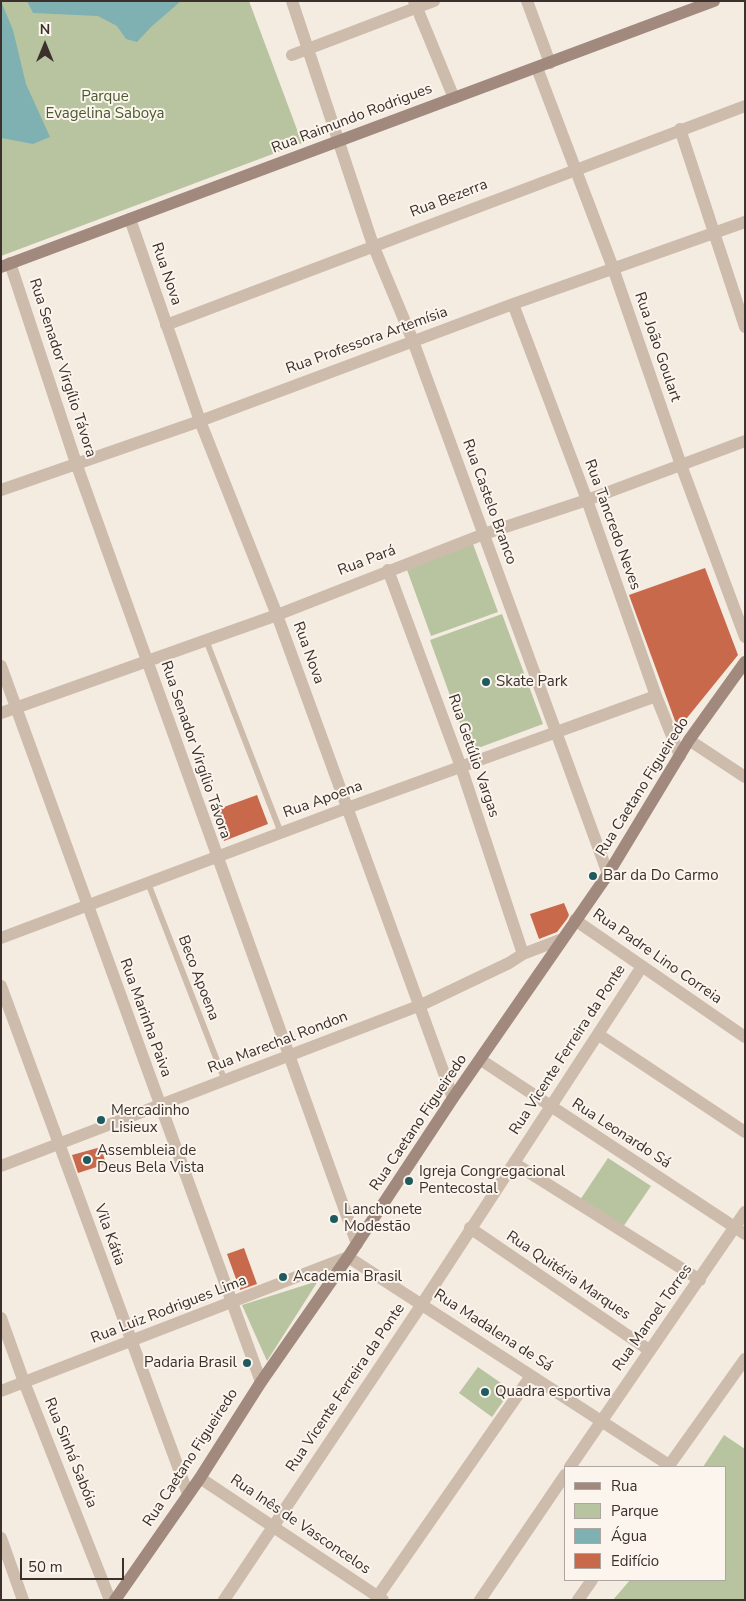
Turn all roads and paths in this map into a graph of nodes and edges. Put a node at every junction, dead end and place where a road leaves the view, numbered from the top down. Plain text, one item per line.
1 (292, 1) edge
2 (434, 1) edge
3 (527, 1) edge
4 (714, 1) edge
5 (415, 5) edge
6 (308, 50) junction
7 (292, 55) dead end
8 (550, 63) junction
9 (536, 68) junction
10 (454, 98) junction
11 (745, 106) edge
12 (680, 129) junction
13 (339, 142) junction
14 (575, 169) junction
15 (130, 219) junction
16 (745, 222) edge
17 (714, 233) junction
18 (373, 245) junction
19 (6, 265) edge
20 (613, 268) junction
21 (513, 304) junction
22 (166, 325) junction
23 (745, 327) edge
24 (413, 341) junction
25 (200, 421) junction
26 (745, 441) edge
27 (76, 463) junction
28 (681, 465) junction
29 (1, 490) edge
30 (586, 500) junction
31 (484, 534) junction
32 (388, 570) junction
33 (277, 615) junction
34 (745, 637) edge
35 (206, 640) junction
36 (146, 660) junction
37 (745, 662) edge
38 (1, 666) edge
39 (656, 696) junction
40 (16, 707) junction
41 (1, 713) edge
42 (554, 732) junction
43 (689, 740) junction
44 (680, 756) junction
45 (461, 766) junction
46 (745, 777) edge
47 (347, 808) junction
48 (282, 833) junction
49 (216, 858) junction
50 (608, 874) junction
51 (148, 883) junction
52 (87, 906) junction
53 (575, 920) junction
54 (1, 938) edge
55 (562, 939) junction
56 (523, 954) junction
57 (641, 968) junction
58 (1, 986) edge
59 (421, 1005) junction
60 (742, 1030) edge
61 (599, 1035) junction
62 (290, 1055) junction
63 (481, 1060) junction
64 (225, 1081) junction
65 (453, 1098) junction
66 (160, 1106) junction
67 (550, 1107) junction
68 (745, 1132) edge
69 (58, 1144) junction
70 (514, 1164) junction
71 (1, 1166) edge
72 (745, 1212) edge
73 (470, 1228) junction
74 (740, 1231) edge
75 (357, 1244) junction
76 (348, 1257) junction
77 (700, 1280) junction
78 (232, 1303) junction
79 (422, 1304) junction
80 (1, 1318) edge
81 (131, 1342) junction
82 (648, 1350) junction
83 (745, 1359) edge
84 (531, 1376) junction
85 (24, 1382) junction
86 (261, 1382) junction
87 (1, 1391) edge
88 (602, 1420) junction
89 (571, 1466) edge
90 (669, 1466) edge
91 (564, 1476) edge
92 (200, 1478) junction
93 (188, 1494) junction
94 (273, 1527) junction
95 (1, 1538) edge
96 (591, 1581) edge
97 (381, 1598) edge
98 (225, 1599) edge
99 (23, 1600) edge
100 (110, 1600) edge
101 (115, 1600) edge
102 (480, 1600) edge
103 (578, 1600) edge

1 - 6 street, Rua Castelo Branco
2 - 5 street
3 - 8 street
4 - 8 main road, Rua Raimundo Rodrigues
5 - 6 street
5 - 10 street
6 - 7 street
6 - 13 street, Rua Castelo Branco
8 - 9 main road, Rua Raimundo Rodrigues
9 - 10 main road, Rua Raimundo Rodrigues
9 - 14 street, Rua João Goulart
10 - 13 main road, Rua Raimundo Rodrigues
11 - 12 street, Rua Bezerra
12 - 14 street, Rua Bezerra
12 - 17 street
13 - 15 main road, Rua Raimundo Rodrigues
13 - 18 street, Rua Castelo Branco
14 - 18 street, Rua Bezerra
14 - 20 street, Rua João Goulart
15 - 19 main road, Rua Raimundo Rodrigues
15 - 22 street, Rua Nova
16 - 17 street, Rua Professora Artemísia
17 - 20 street, Rua Professora Artemísia
17 - 23 street
18 - 22 street, Rua Bezerra
18 - 24 street, Rua Castelo Branco
19 - 27 street, Rua Senador Virgílio Távora
20 - 21 street, Rua Professora Artemísia
20 - 28 street, Rua João Goulart
21 - 24 street, Rua Professora Artemísia
21 - 30 street, Rua Tancredo Neves
22 - 25 street, Rua Nova
24 - 25 street, Rua Professora Artemísia
24 - 31 street, Rua Castelo Branco
25 - 27 street, Rua Professora Artemísia
25 - 33 street, Rua Nova
26 - 28 street, Rua Pará
27 - 29 street, Rua Professora Artemísia
27 - 36 street, Rua Senador Virgílio Távora
28 - 30 street, Rua Pará
28 - 34 street, Rua João Goulart
30 - 31 street, Rua Pará
30 - 39 street, Rua Tancredo Neves
31 - 32 street, Rua Pará
31 - 42 street, Rua Castelo Branco
32 - 33 street, Rua Pará
32 - 45 street, Rua Getúlio Vargas
33 - 35 street, Rua Pará
33 - 47 street, Rua Nova
35 - 36 street, Rua Pará
35 - 48 lane
36 - 40 street, Rua Pará
36 - 49 street, Rua Senador Virgílio Távora
37 - 43 main road, Rua Caetano Figueiredo
38 - 40 street, Rua Marinha Paiva
39 - 42 street, Rua Apoena
39 - 44 street, Rua Tancredo Neves
40 - 41 street, Rua Pará
40 - 52 street, Rua Marinha Paiva
42 - 45 street, Rua Apoena
42 - 50 street, Rua Castelo Branco
43 - 44 main road, Rua Caetano Figueiredo
43 - 46 street
44 - 50 main road, Rua Caetano Figueiredo
45 - 47 street, Rua Apoena
45 - 56 street, Rua Getúlio Vargas
47 - 48 street, Rua Apoena
47 - 59 street, Rua Nova
48 - 49 street, Rua Apoena
49 - 51 street, Rua Apoena
49 - 62 street, Rua Senador Virgílio Távora
50 - 53 main road, Rua Caetano Figueiredo
51 - 52 street, Rua Apoena
51 - 64 lane, Beco Apoena
52 - 54 street, Rua Apoena
52 - 66 street, Rua Marinha Paiva
53 - 55 main road, Rua Caetano Figueiredo
53 - 57 street, Rua Padre Lino Correia
55 - 56 street, Rua Marechal Rondon
55 - 63 main road, Rua Caetano Figueiredo
56 - 59 street, Rua Marechal Rondon
57 - 60 street, Rua Padre Lino Correia
57 - 61 street, Rua Vicente Ferreira da Ponte
58 - 69 street, Vila Kátia
59 - 62 street, Rua Marechal Rondon
59 - 65 street, Rua Nova
61 - 67 street, Rua Vicente Ferreira da Ponte
61 - 68 street
62 - 64 street, Rua Marechal Rondon
62 - 75 street, Rua Senador Virgílio Távora
63 - 65 main road, Rua Caetano Figueiredo
63 - 67 street, Rua Leonardo Sá
64 - 66 street, Rua Marechal Rondon
65 - 75 main road, Rua Caetano Figueiredo
66 - 69 street, Rua Marechal Rondon
66 - 78 street, Rua Marinha Paiva
67 - 70 street, Rua Vicente Ferreira da Ponte
67 - 74 street, Rua Leonardo Sá
69 - 71 street, Rua Marechal Rondon
69 - 81 street, Vila Kátia
70 - 73 street, Rua Vicente Ferreira da Ponte
70 - 77 street
72 - 74 street, Rua Manoel Torres
73 - 79 street, Rua Vicente Ferreira da Ponte
73 - 82 street, Rua Quitéria Marques
74 - 77 street, Rua Manoel Torres
75 - 76 main road, Rua Caetano Figueiredo
76 - 78 street, Rua Luiz Rodrigues Lima
76 - 79 street, Rua Madalena de Sá
76 - 86 main road, Rua Caetano Figueiredo
77 - 82 street, Rua Manoel Torres
78 - 81 street, Rua Luiz Rodrigues Lima
78 - 86 street, Rua Marinha Paiva
79 - 84 street, Rua Madalena de Sá
79 - 94 street, Rua Vicente Ferreira da Ponte
80 - 85 street, Rua Sinhá Sabóia
81 - 85 street, Rua Luiz Rodrigues Lima
81 - 93 street, Vila Kátia
82 - 88 street, Rua Manoel Torres
83 - 90 street
84 - 88 street, Rua Madalena de Sá
84 - 97 street
85 - 87 street, Rua Luiz Rodrigues Lima
85 - 100 street, Rua Sinhá Sabóia
86 - 92 main road, Rua Caetano Figueiredo
88 - 89 street, Rua Manoel Torres
88 - 90 street, Rua Madalena de Sá
91 - 102 street
92 - 93 main road, Rua Caetano Figueiredo
92 - 94 street, Rua Inês de Vasconcelos
93 - 101 main road, Rua Caetano Figueiredo
94 - 97 street, Rua Inês de Vasconcelos
94 - 98 street, Rua Vicente Ferreira da Ponte
95 - 99 street
96 - 103 street

